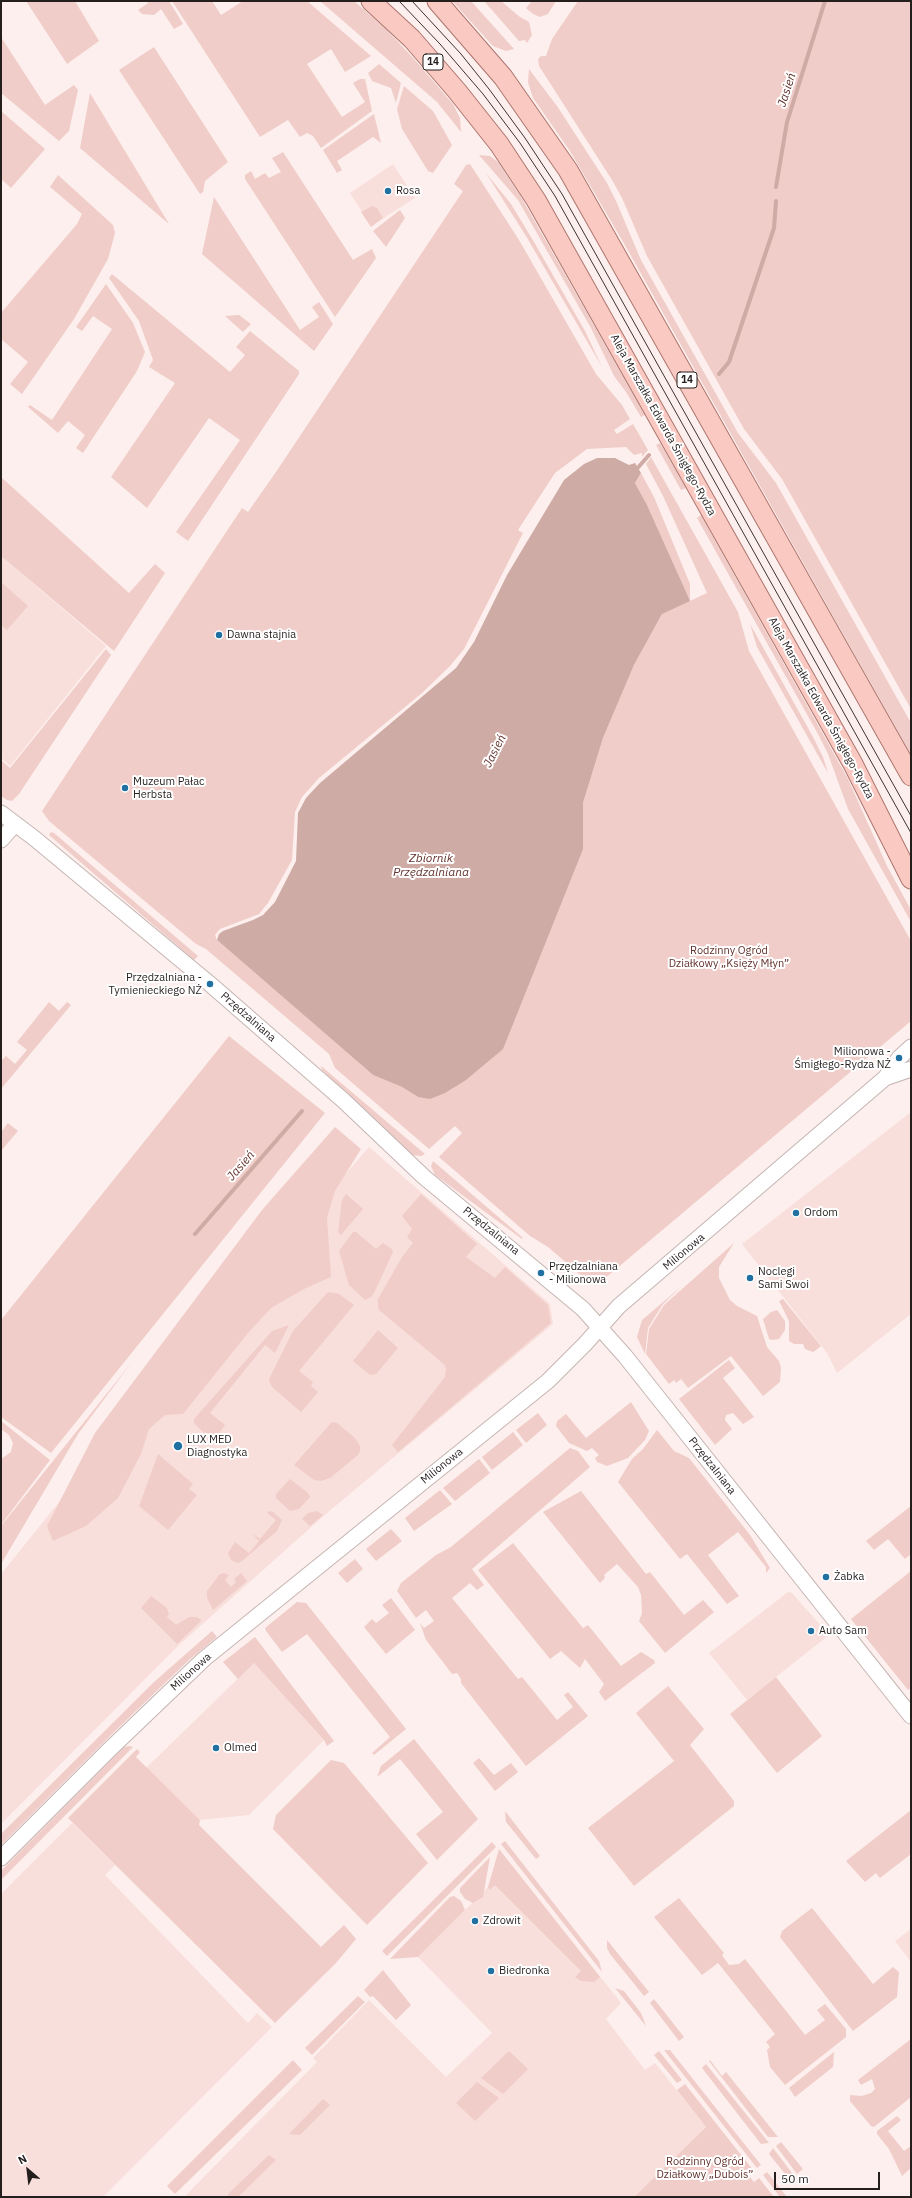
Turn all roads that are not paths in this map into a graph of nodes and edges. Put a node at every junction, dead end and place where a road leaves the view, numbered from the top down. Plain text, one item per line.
1 (371, 1) edge
2 (437, 1) edge
3 (911, 776) edge
4 (1, 814) edge
5 (15, 824) junction
6 (1, 840) edge
7 (911, 879) edge
8 (911, 1047) edge
9 (911, 1069) edge
10 (885, 1078) junction
11 (601, 1327) junction
12 (911, 1716) edge
13 (1, 1858) edge

1 - 7 main road, Aleja Marszałka Edwarda Śmigłego-Rydza / 14
2 - 3 main road, 14
4 - 5 street, Przędzalniana
5 - 6 street
5 - 11 street, Przędzalniana
8 - 10 street, Milionowa
9 - 10 street, Milionowa
10 - 11 street, Milionowa
11 - 12 street, Przędzalniana
11 - 13 street, Milionowa

